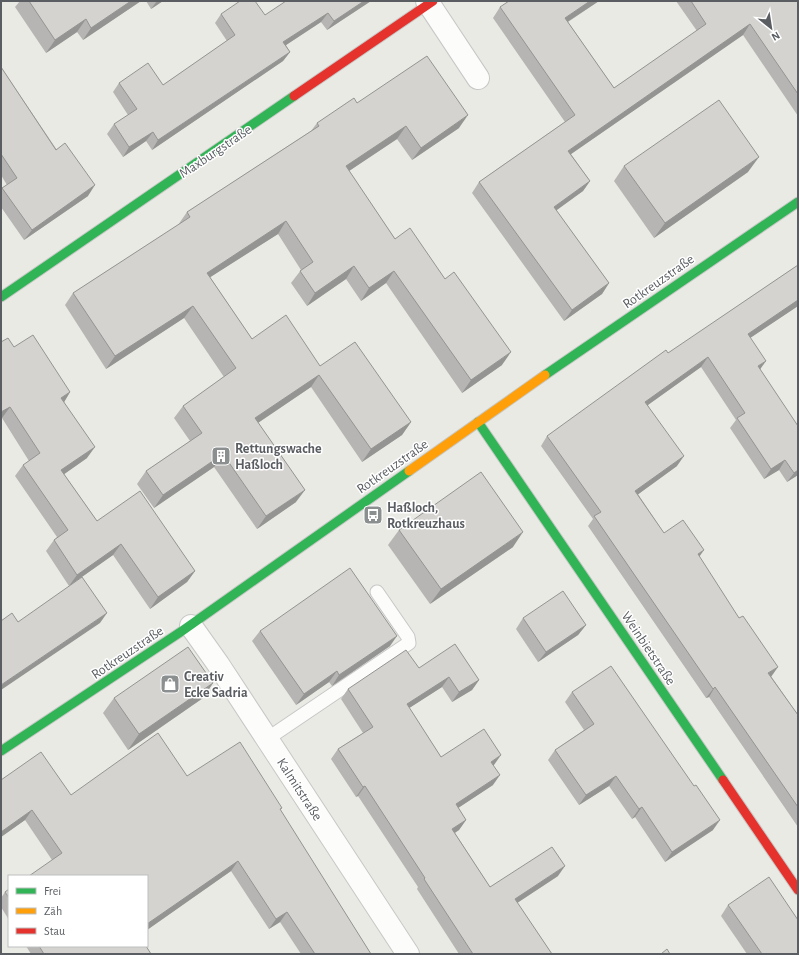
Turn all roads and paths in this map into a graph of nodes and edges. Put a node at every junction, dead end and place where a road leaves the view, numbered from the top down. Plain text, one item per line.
1 (430, 2) edge
2 (478, 78) dead end
3 (798, 202) edge
4 (3, 291) edge
5 (478, 422) junction
6 (378, 592) dead end
7 (191, 626) junction
8 (267, 739) junction
9 (1, 751) edge
10 (798, 890) edge
11 (408, 954) edge

1 - 2 street, Maxburgstraße
1 - 4 street, Maxburgstraße
3 - 5 street, Rotkreuzstraße
5 - 7 street, Rotkreuzstraße
5 - 10 street, Weinbietstraße
6 - 8 lane
7 - 8 street, Kalmitstraße
7 - 9 street, Rotkreuzstraße
8 - 11 street, Kalmitstraße

